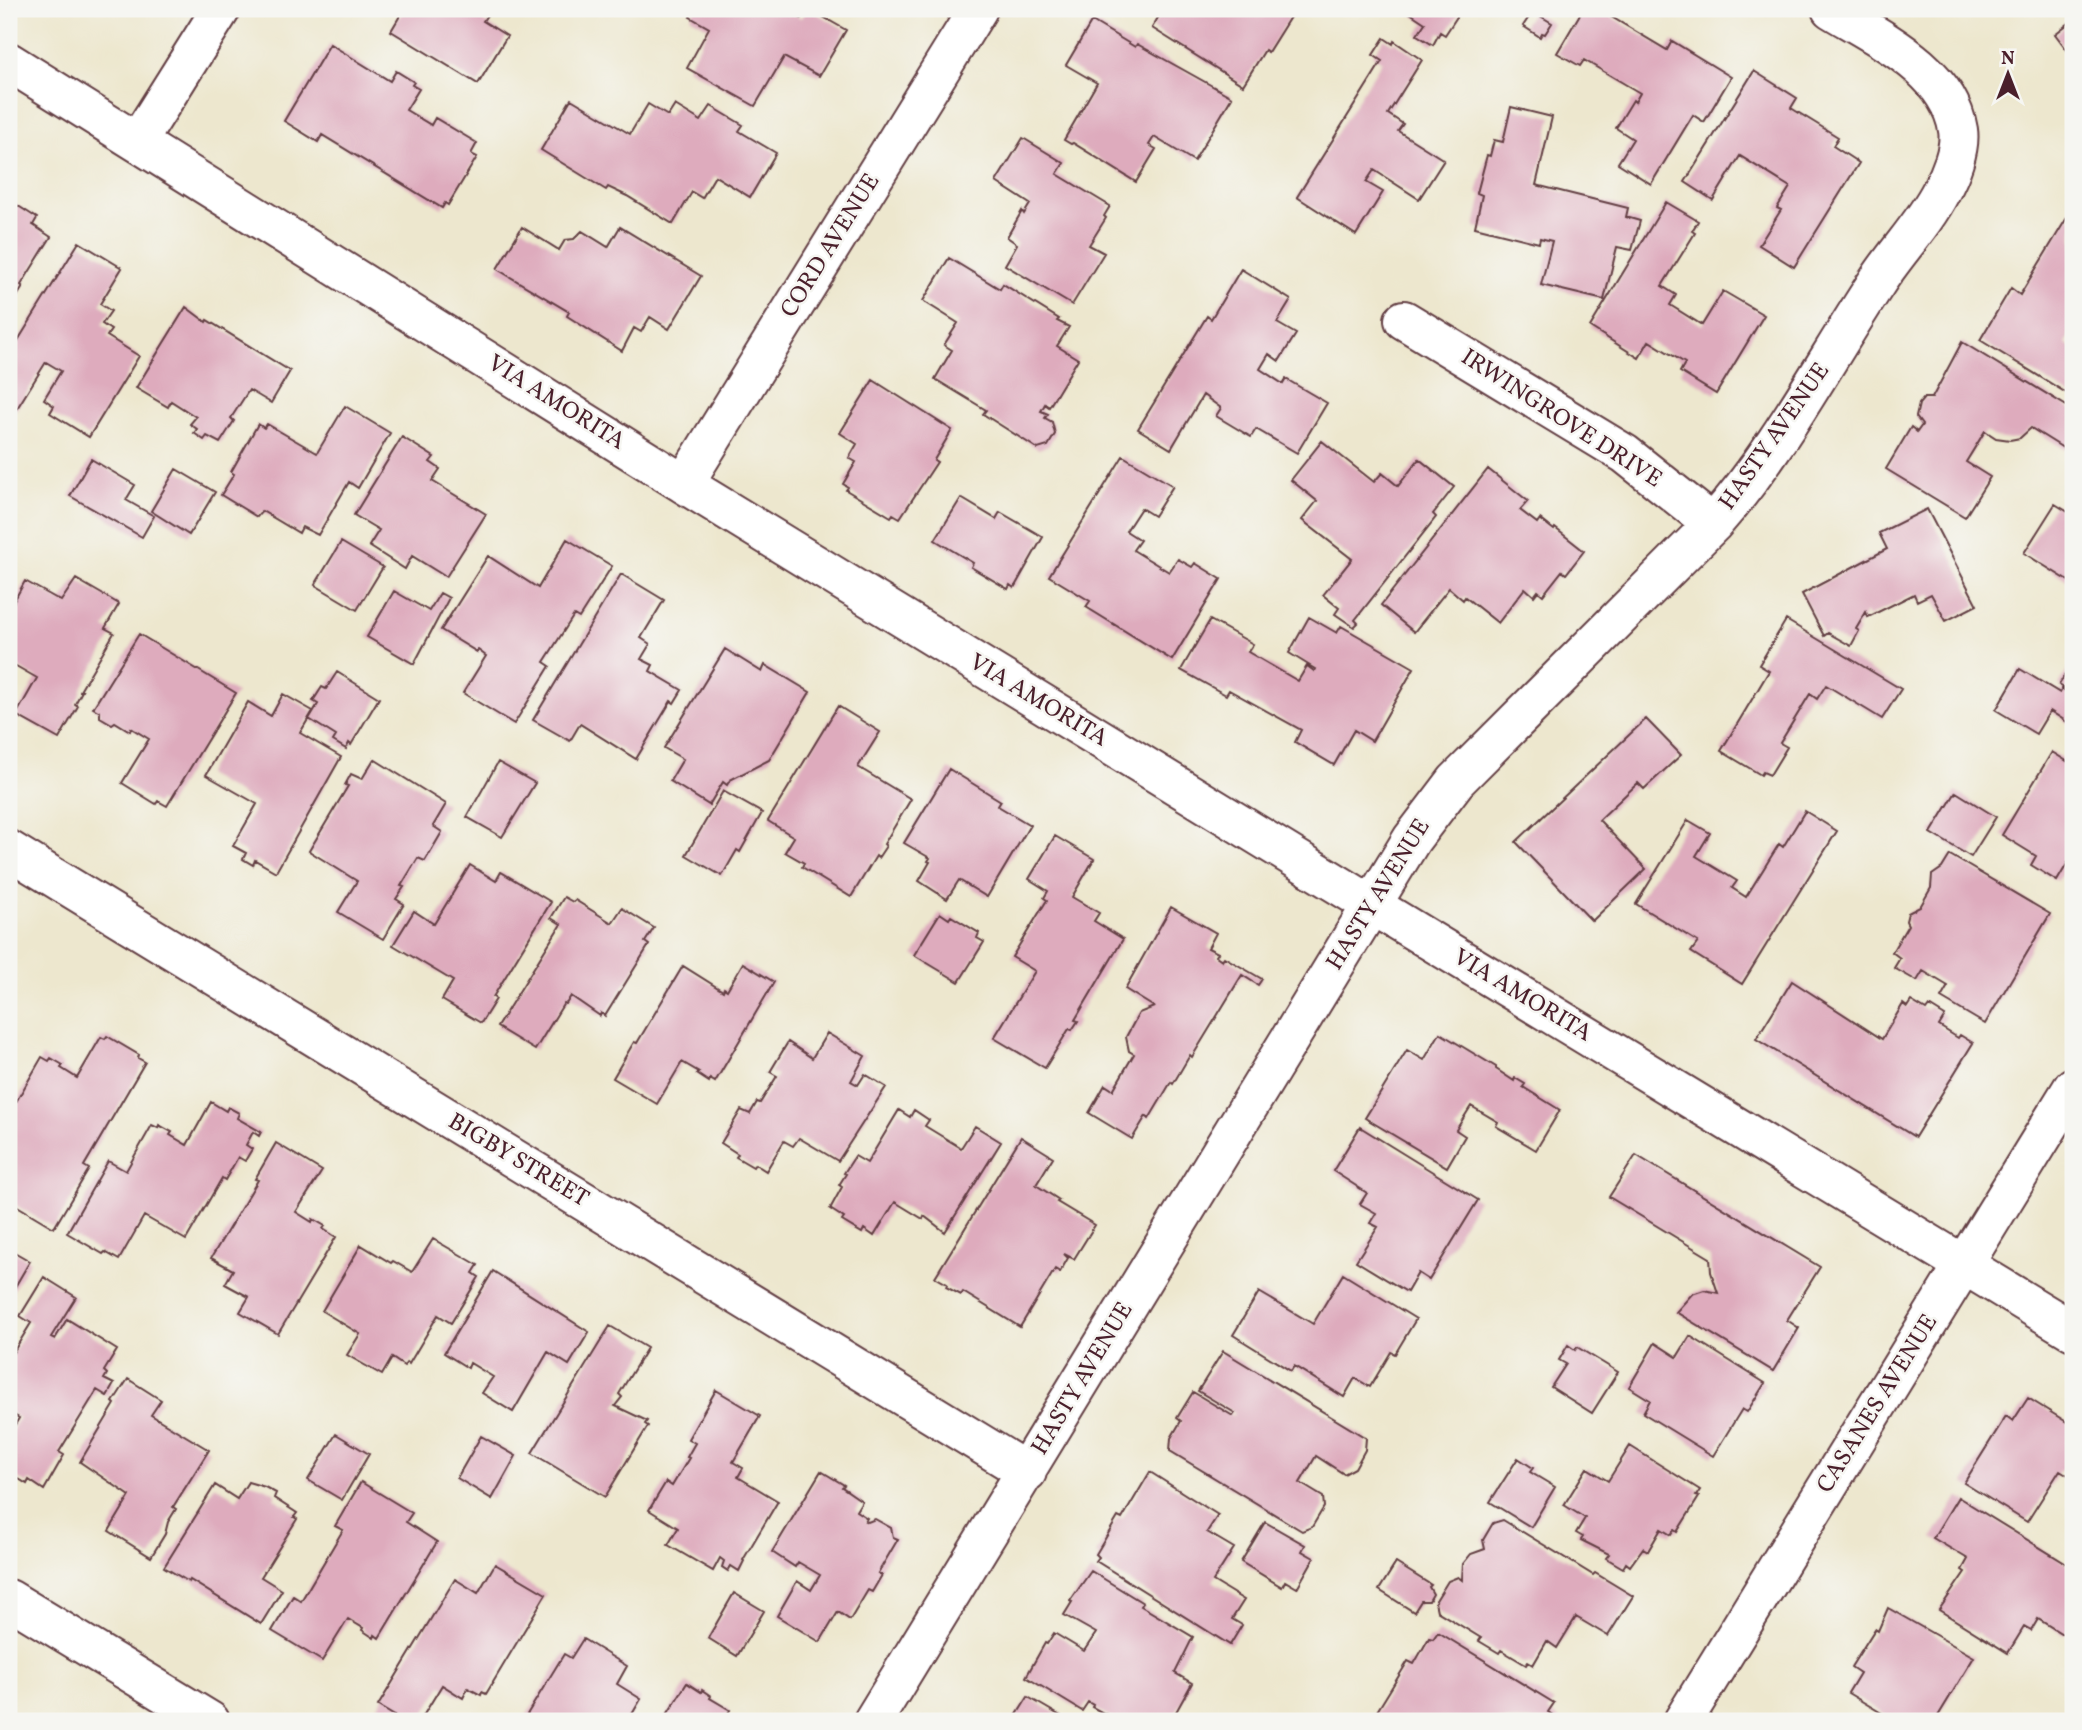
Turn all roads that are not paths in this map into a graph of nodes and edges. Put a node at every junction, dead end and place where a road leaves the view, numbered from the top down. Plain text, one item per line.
1 (221, 9) edge
2 (978, 9) edge
3 (1831, 9) edge
4 (9, 62) edge
5 (138, 141) junction
6 (1404, 320) dead end
7 (684, 484) junction
8 (1713, 524) junction
9 (9, 850) edge
10 (1370, 904) junction
11 (2073, 1087) edge
12 (1963, 1265) junction
13 (2073, 1331) edge
14 (1027, 1472) junction
15 (9, 1599) edge
16 (209, 1721) edge
17 (873, 1721) edge
18 (1683, 1721) edge

1 - 5 street
2 - 7 street, CORD AVENUE
3 - 8 street, HASTY AVENUE
4 - 5 street, VIA AMORITA
5 - 7 street, VIA AMORITA
6 - 8 street, IRWINGROVE DRIVE
7 - 10 street, VIA AMORITA
8 - 10 street, HASTY AVENUE
9 - 14 street, BIGBY STREET
10 - 12 street, VIA AMORITA
10 - 14 street, HASTY AVENUE
11 - 12 street, CASANES AVENUE
12 - 13 street, VIA AMORITA
12 - 18 street, CASANES AVENUE
14 - 17 street, HASTY AVENUE
15 - 16 street

